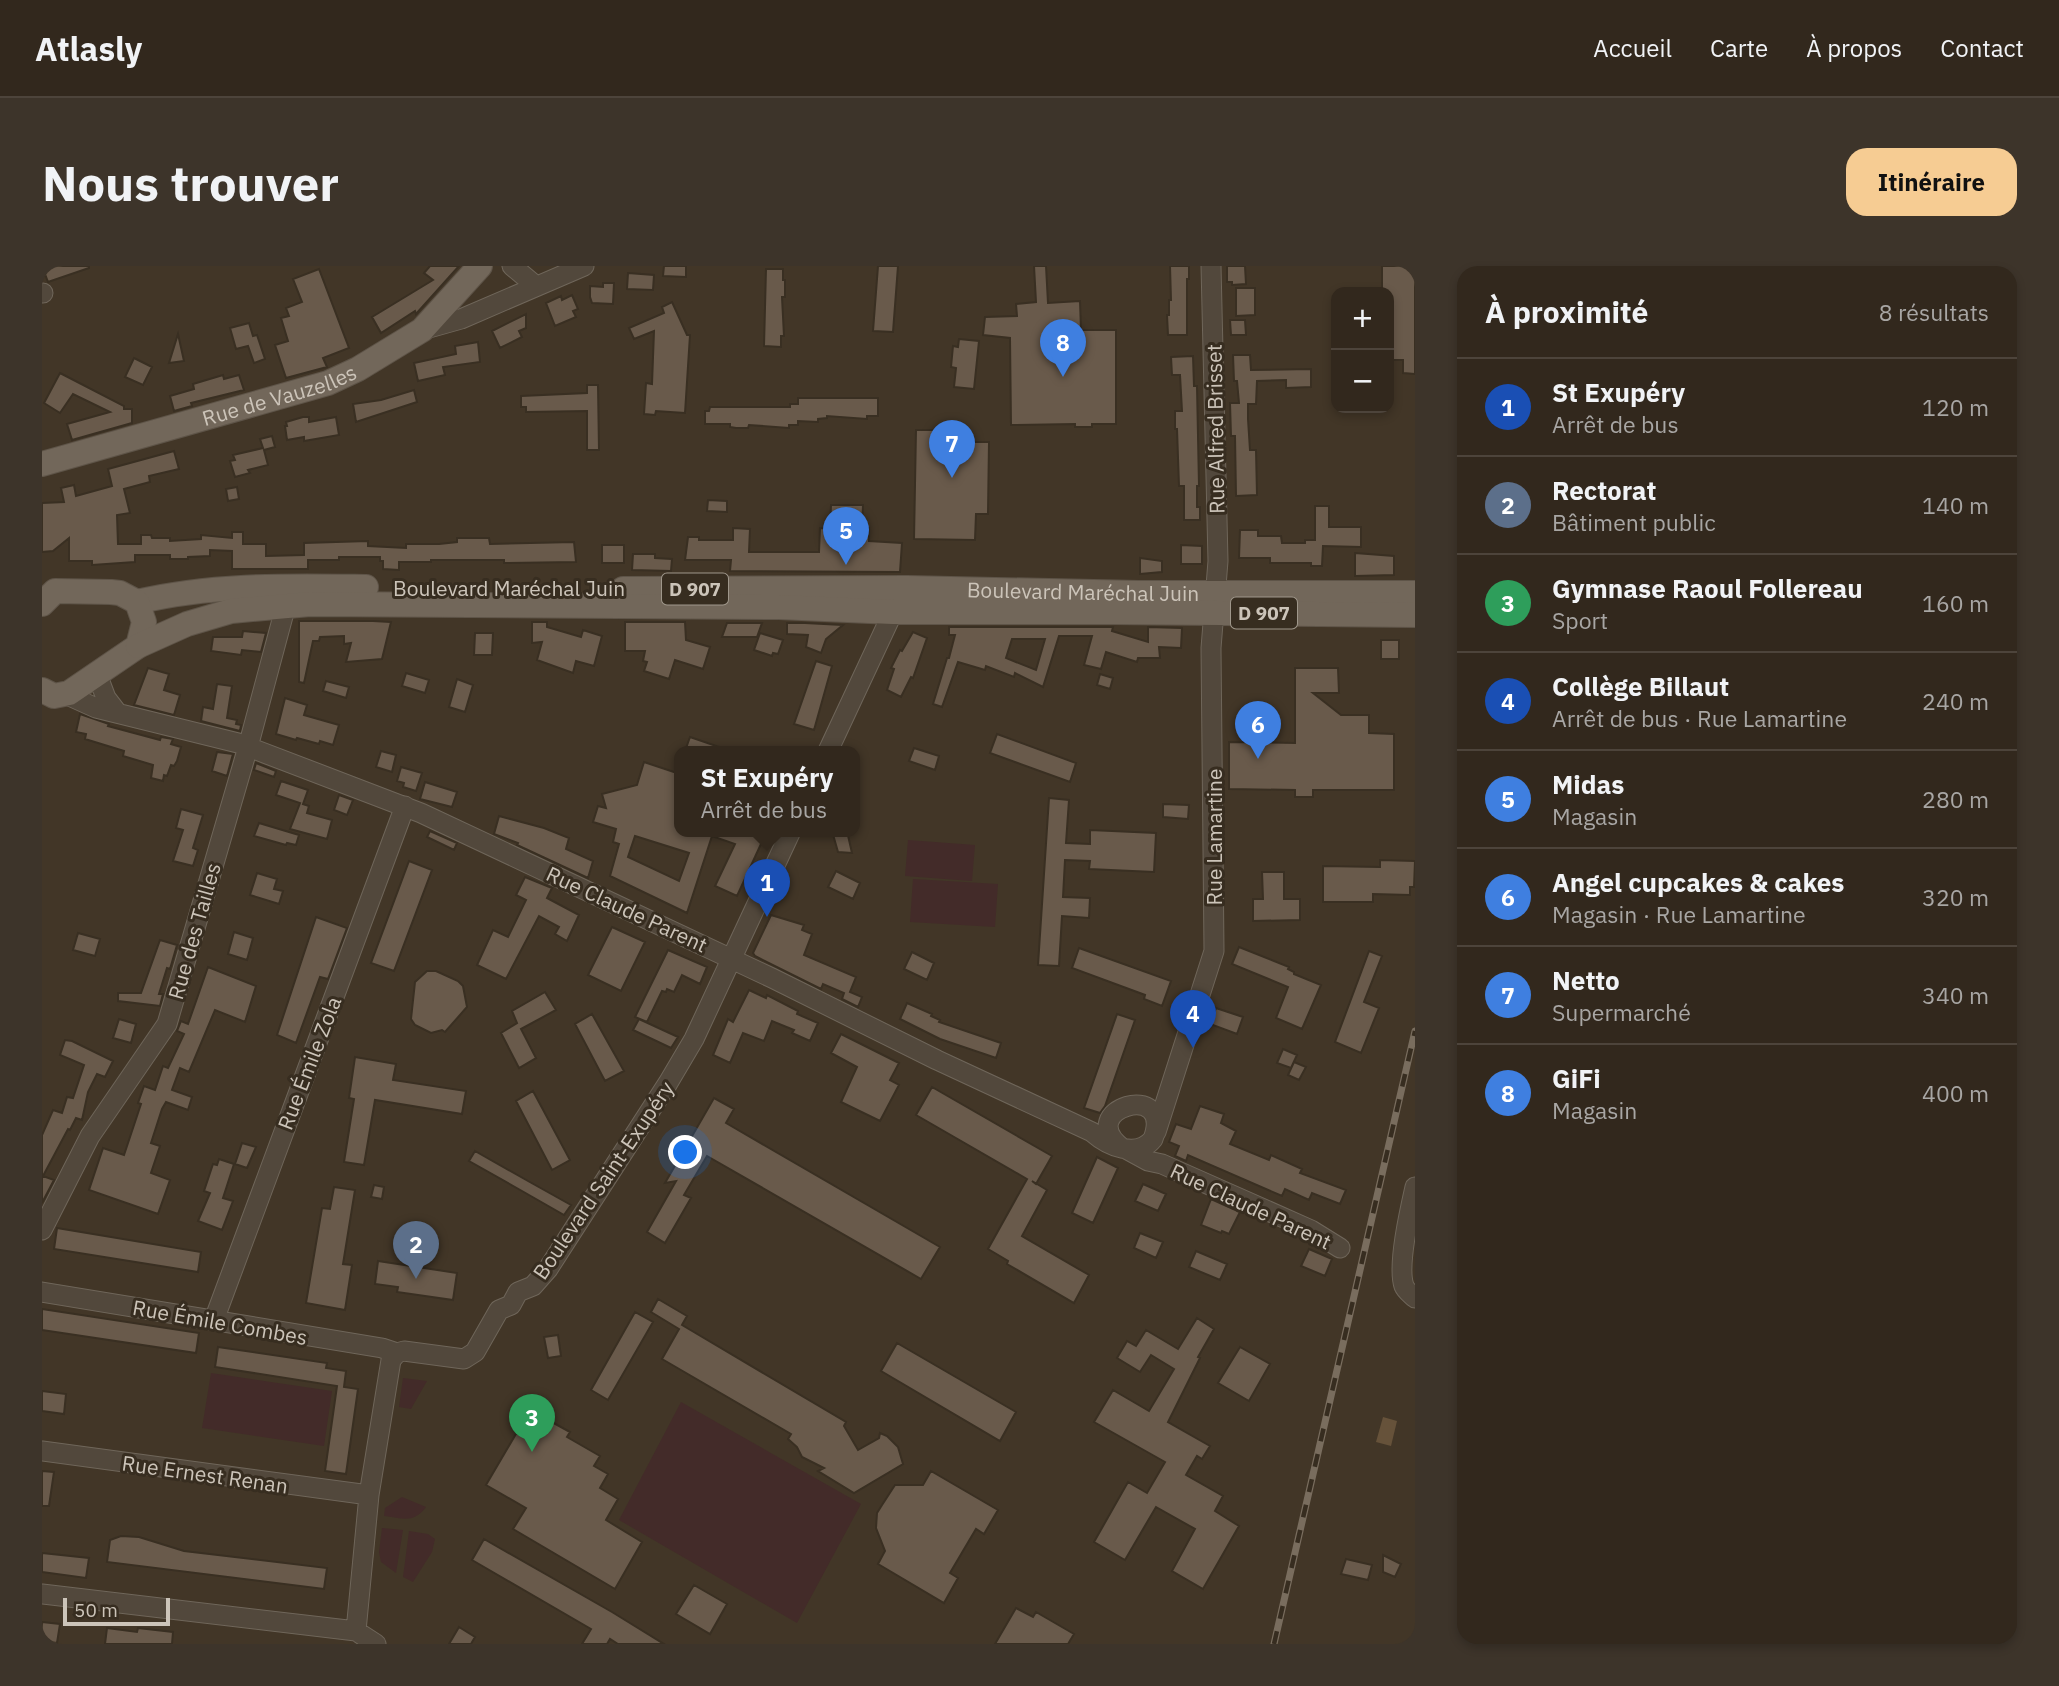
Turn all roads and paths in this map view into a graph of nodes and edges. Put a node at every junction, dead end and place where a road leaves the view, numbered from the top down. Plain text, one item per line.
1 (480, 266) edge
2 (512, 266) edge
3 (584, 266) edge
4 (1211, 266) edge
5 (536, 286) junction
6 (422, 330) junction
7 (42, 464) edge
8 (1403, 593) edge
9 (46, 596) edge
10 (893, 598) junction
11 (137, 602) junction
12 (1215, 603) junction
13 (286, 605) junction
14 (1415, 615) edge
15 (138, 646) junction
16 (97, 674) junction
17 (52, 698) edge
18 (116, 711) junction
19 (830, 746) edge
20 (248, 747) junction
21 (405, 806) junction
22 (789, 837) edge
23 (732, 960) junction
24 (1172, 1075) junction
25 (1144, 1107) junction
26 (1152, 1138) junction
27 (1123, 1148) junction
28 (1162, 1164) junction
29 (1415, 1187) edge
30 (42, 1230) edge
31 (1340, 1248) dead end
32 (42, 1292) edge
33 (1415, 1298) edge
34 (214, 1320) junction
35 (397, 1353) junction
36 (42, 1451) edge
37 (369, 1495) junction
38 (42, 1594) edge
39 (356, 1631) junction
40 (376, 1644) edge

1 - 6 main road, Rue de Vauzelles
2 - 5 street
3 - 5 street
4 - 12 street, Rue Alfred Brisset
5 - 6 street
6 - 7 main road, Rue de Vauzelles
8 - 12 main road, Boulevard Maréchal Juin / D 907
9 - 11 main road
10 - 11 main road, Boulevard Maréchal Juin / D 907
10 - 12 main road, Boulevard Maréchal Juin / D 907
10 - 13 main road, Boulevard Maréchal Juin / D 907
10 - 19 street
11 - 15 main road
12 - 14 main road, Boulevard Maréchal Juin / D 907
12 - 24 street, Rue Lamartine
13 - 15 main road, Boulevard Maréchal Juin / D 907
13 - 20 street, Rue des Tailles
15 - 16 main road, Boulevard Maréchal Juin
16 - 17 main road, Boulevard Maréchal Juin
16 - 18 street
17 - 18 street, Rue Claude Parent
18 - 20 street, Rue Claude Parent
20 - 21 street, Rue Claude Parent
20 - 30 street, Rue des Tailles
21 - 23 street, Rue Claude Parent
21 - 34 street, Rue Émile Zola
22 - 23 street, Boulevard Saint-Exupéry
23 - 27 street, Rue Claude Parent
23 - 35 street, Boulevard Saint-Exupéry
24 - 25 street, Rue Lamartine
24 - 26 street, Rue Lamartine
25 - 26 street
25 - 27 street
26 - 27 street
26 - 28 street, Rue Claude Parent
27 - 28 street, Rue Claude Parent
28 - 31 street, Rue Claude Parent
29 - 33 street
32 - 34 street, Rue Émile Combes
34 - 35 street, Rue Émile Combes
35 - 37 street
36 - 37 street, Rue Ernest Renan
37 - 39 street
38 - 39 street
39 - 40 street

